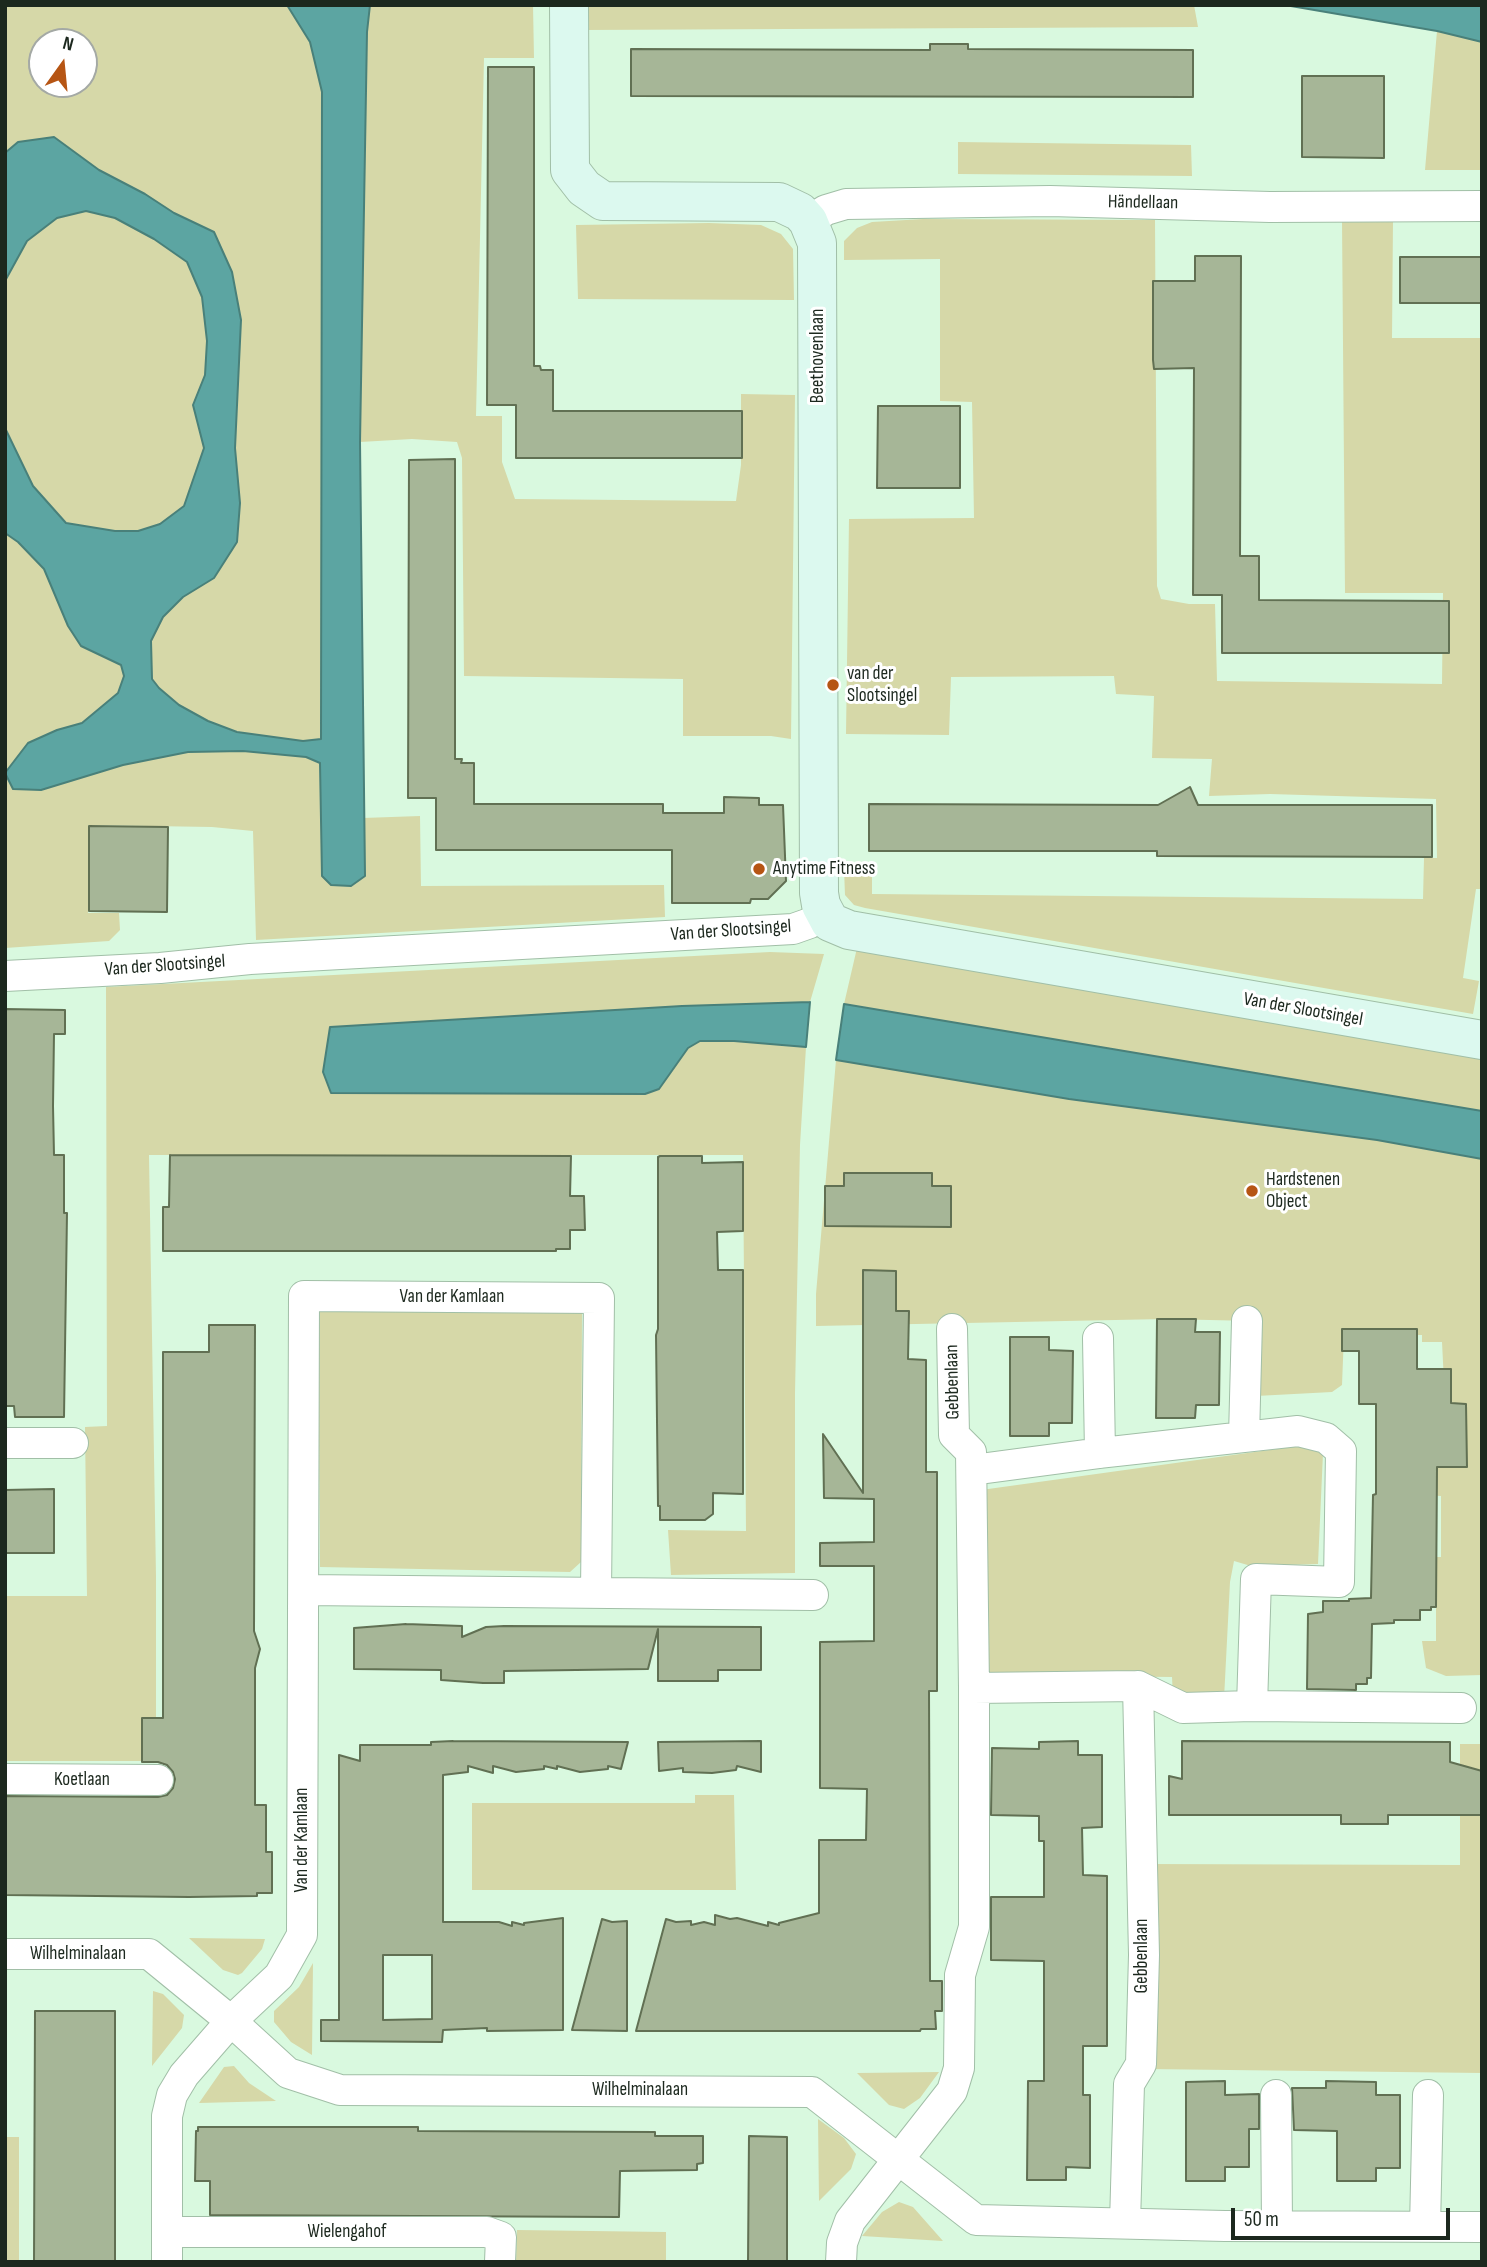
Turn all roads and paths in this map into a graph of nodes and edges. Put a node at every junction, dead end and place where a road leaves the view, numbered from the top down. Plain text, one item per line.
1 (569, 5) edge
2 (1482, 206) edge
3 (808, 221) junction
4 (824, 914) junction
5 (5, 976) edge
6 (1482, 1041) edge
7 (1247, 1321) dead end
8 (952, 1329) dead end
9 (1098, 1338) dead end
10 (1244, 1437) junction
11 (5, 1443) edge
12 (73, 1443) dead end
13 (1100, 1452) junction
14 (972, 1469) junction
15 (304, 1590) junction
16 (596, 1593) junction
17 (813, 1595) dead end
18 (1138, 1686) junction
19 (974, 1688) junction
20 (1252, 1706) junction
21 (1461, 1708) dead end
22 (5, 1779) edge
23 (158, 1780) dead end
24 (5, 1954) edge
25 (231, 2021) junction
26 (1276, 2095) dead end
27 (1428, 2095) dead end
28 (900, 2160) junction
29 (1125, 2223) junction
30 (1277, 2226) junction
31 (1425, 2227) junction
32 (1482, 2227) edge
33 (167, 2232) junction
34 (167, 2262) edge
35 (500, 2262) edge
36 (841, 2262) edge

1 - 3 street
2 - 3 street, Händellaan
3 - 4 street, Beethovenlaan
4 - 5 street, Van der Slootsingel
4 - 6 street, Van der Slootsingel
7 - 10 street
8 - 14 street, Gebbenlaan
9 - 13 street
10 - 13 street
10 - 20 street
11 - 12 street
13 - 14 street
14 - 19 street, Gebbenlaan
15 - 16 street
15 - 16 street, Van der Kamlaan
15 - 25 street, Van der Kamlaan
16 - 17 street
18 - 19 street
18 - 20 street
18 - 29 street, Gebbenlaan
19 - 28 street, Gebbenlaan
20 - 21 street
22 - 23 street, Koetlaan
24 - 25 street, Wilhelminalaan
25 - 28 street, Wilhelminalaan
25 - 33 street
26 - 30 street
27 - 31 street
28 - 29 street, Wilhelminalaan
28 - 36 street, Gebbenlaan
29 - 30 street, Wilhelminalaan
30 - 31 street, Wilhelminalaan
31 - 32 street, Wilhelminalaan
33 - 34 street
33 - 35 street, Wielengahof

